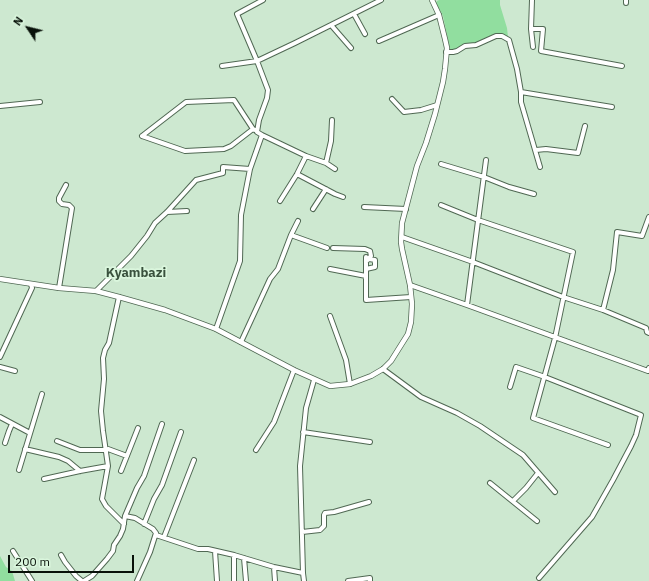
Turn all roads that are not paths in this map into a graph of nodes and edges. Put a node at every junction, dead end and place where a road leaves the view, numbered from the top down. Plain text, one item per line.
1 (263, 0) edge
2 (381, 0) edge
3 (432, 0) edge
4 (532, 0) edge
5 (354, 14) junction
6 (439, 15) junction
7 (330, 25) junction
8 (531, 29) junction
9 (365, 34) dead end
10 (379, 41) dead end
11 (351, 48) dead end
12 (533, 48) dead end
13 (446, 52) junction
14 (257, 61) junction
15 (222, 66) dead end
16 (622, 66) dead end
17 (521, 92) junction
18 (392, 98) dead end
19 (40, 102) dead end
20 (437, 105) junction
21 (0, 106) edge
22 (612, 107) dead end
23 (332, 120) dead end
24 (585, 126) dead end
25 (255, 130) junction
26 (262, 135) junction
27 (536, 150) junction
28 (306, 156) junction
29 (486, 160) dead end
30 (326, 163) junction
31 (440, 164) dead end
32 (540, 167) dead end
33 (250, 169) junction
34 (335, 169) dead end
35 (296, 174) junction
36 (484, 177) junction
37 (66, 185) dead end
38 (326, 189) junction
39 (534, 194) dead end
40 (343, 197) dead end
41 (280, 201) dead end
42 (441, 204) dead end
43 (364, 207) dead end
44 (313, 209) dead end
45 (406, 209) junction
46 (187, 211) dead end
47 (167, 212) junction
48 (649, 217) edge
49 (298, 220) dead end
50 (478, 220) junction
51 (291, 235) junction
52 (402, 237) junction
53 (327, 248) dead end
54 (333, 248) dead end
55 (366, 259) junction
56 (473, 262) junction
57 (330, 269) dead end
58 (366, 269) junction
59 (366, 276) junction
60 (0, 279) edge
61 (31, 284) junction
62 (410, 285) junction
63 (59, 288) junction
64 (96, 292) junction
65 (119, 297) junction
66 (411, 297) junction
67 (563, 297) junction
68 (467, 305) junction
69 (603, 310) junction
70 (330, 316) dead end
71 (216, 329) junction
72 (649, 333) edge
73 (555, 338) junction
74 (241, 342) junction
75 (0, 357) edge
76 (0, 367) edge
77 (649, 368) edge
78 (383, 369) junction
79 (294, 370) junction
80 (15, 371) dead end
81 (545, 377) junction
82 (314, 380) junction
83 (350, 384) junction
84 (510, 387) dead end
85 (42, 394) dead end
86 (0, 417) edge
87 (12, 424) junction
88 (162, 424) dead end
89 (138, 428) dead end
90 (181, 432) dead end
91 (304, 432) junction
92 (30, 433) junction
93 (57, 441) dead end
94 (370, 442) dead end
95 (5, 443) dead end
96 (608, 445) dead end
97 (25, 449) junction
98 (106, 450) junction
99 (256, 450) dead end
100 (127, 456) junction
101 (194, 460) dead end
102 (108, 466) junction
103 (19, 470) dead end
104 (80, 471) junction
105 (121, 471) dead end
106 (538, 473) junction
107 (44, 479) dead end
108 (490, 483) dead end
109 (555, 492) dead end
110 (513, 501) junction
111 (368, 502) dead end
112 (125, 516) junction
113 (537, 521) dead end
114 (124, 524) junction
115 (144, 524) junction
116 (302, 532) junction
117 (156, 535) junction
118 (164, 537) junction
119 (13, 551) dead end
120 (215, 551) junction
121 (61, 555) dead end
122 (234, 555) junction
123 (244, 558) junction
124 (274, 567) junction
125 (303, 573) junction
126 (539, 578) dead end
127 (32, 581) edge
128 (83, 581) edge
129 (137, 581) edge
130 (217, 581) edge
131 (234, 581) edge
132 (246, 581) edge
133 (275, 581) edge
134 (304, 581) edge
135 (348, 581) edge
136 (370, 581) edge

1 - 14 street
2 - 5 street
3 - 6 street
4 - 8 street
5 - 7 street
5 - 9 street
6 - 10 street
6 - 13 street
7 - 11 street
7 - 14 street
8 - 12 street
8 - 16 street
13 - 17 street
13 - 20 street
14 - 15 street
14 - 25 street
17 - 22 street
17 - 27 street
18 - 20 street
19 - 21 street
20 - 45 street
23 - 30 street
24 - 27 street
25 - 25 street
25 - 26 street
26 - 28 street
26 - 33 street
27 - 32 street
28 - 30 street
28 - 35 street
29 - 36 street
30 - 34 street
31 - 36 street
33 - 47 street
33 - 71 street
35 - 38 street
35 - 41 street
36 - 39 street
36 - 50 street
37 - 63 street
38 - 40 street
38 - 44 street
42 - 50 street
43 - 45 street
45 - 52 street
46 - 47 street
47 - 64 street
48 - 69 street
49 - 51 street
50 - 56 street
50 - 67 street
51 - 53 street
51 - 74 street
52 - 56 street
52 - 62 street
54 - 55 street
55 - 58 street
55 - 58 street
56 - 67 street
56 - 68 street
57 - 59 street
58 - 59 street
59 - 66 street
60 - 61 street
61 - 63 street
61 - 75 street
62 - 66 street
62 - 68 street
63 - 64 street
64 - 65 street
65 - 71 street
65 - 98 street
66 - 78 street
67 - 69 street
67 - 73 street
68 - 73 street
69 - 72 street
70 - 83 street
71 - 74 street
73 - 77 street
73 - 81 street
74 - 79 street
76 - 80 street
78 - 83 street
78 - 106 street
79 - 82 street
79 - 99 street
81 - 84 street
81 - 96 street
81 - 126 street
82 - 83 street
82 - 91 street
85 - 92 street
86 - 87 street
87 - 92 street
87 - 95 street
88 - 112 street
89 - 100 street
90 - 115 street
91 - 94 street
91 - 116 street
92 - 97 street
93 - 98 street
97 - 103 street
97 - 104 street
98 - 100 street
98 - 102 street
100 - 105 street
101 - 118 street
102 - 104 street
102 - 114 street
104 - 107 street
106 - 109 street
106 - 110 street
108 - 110 street
110 - 113 street
111 - 116 street
112 - 114 street
112 - 115 street
114 - 128 street
115 - 117 street
116 - 125 street
117 - 118 street
117 - 129 street
118 - 120 street
119 - 127 street
120 - 122 street
120 - 130 street
121 - 128 street
122 - 123 street
122 - 131 street
123 - 124 street
123 - 132 street
124 - 125 street
124 - 133 street
125 - 134 street
135 - 136 street

